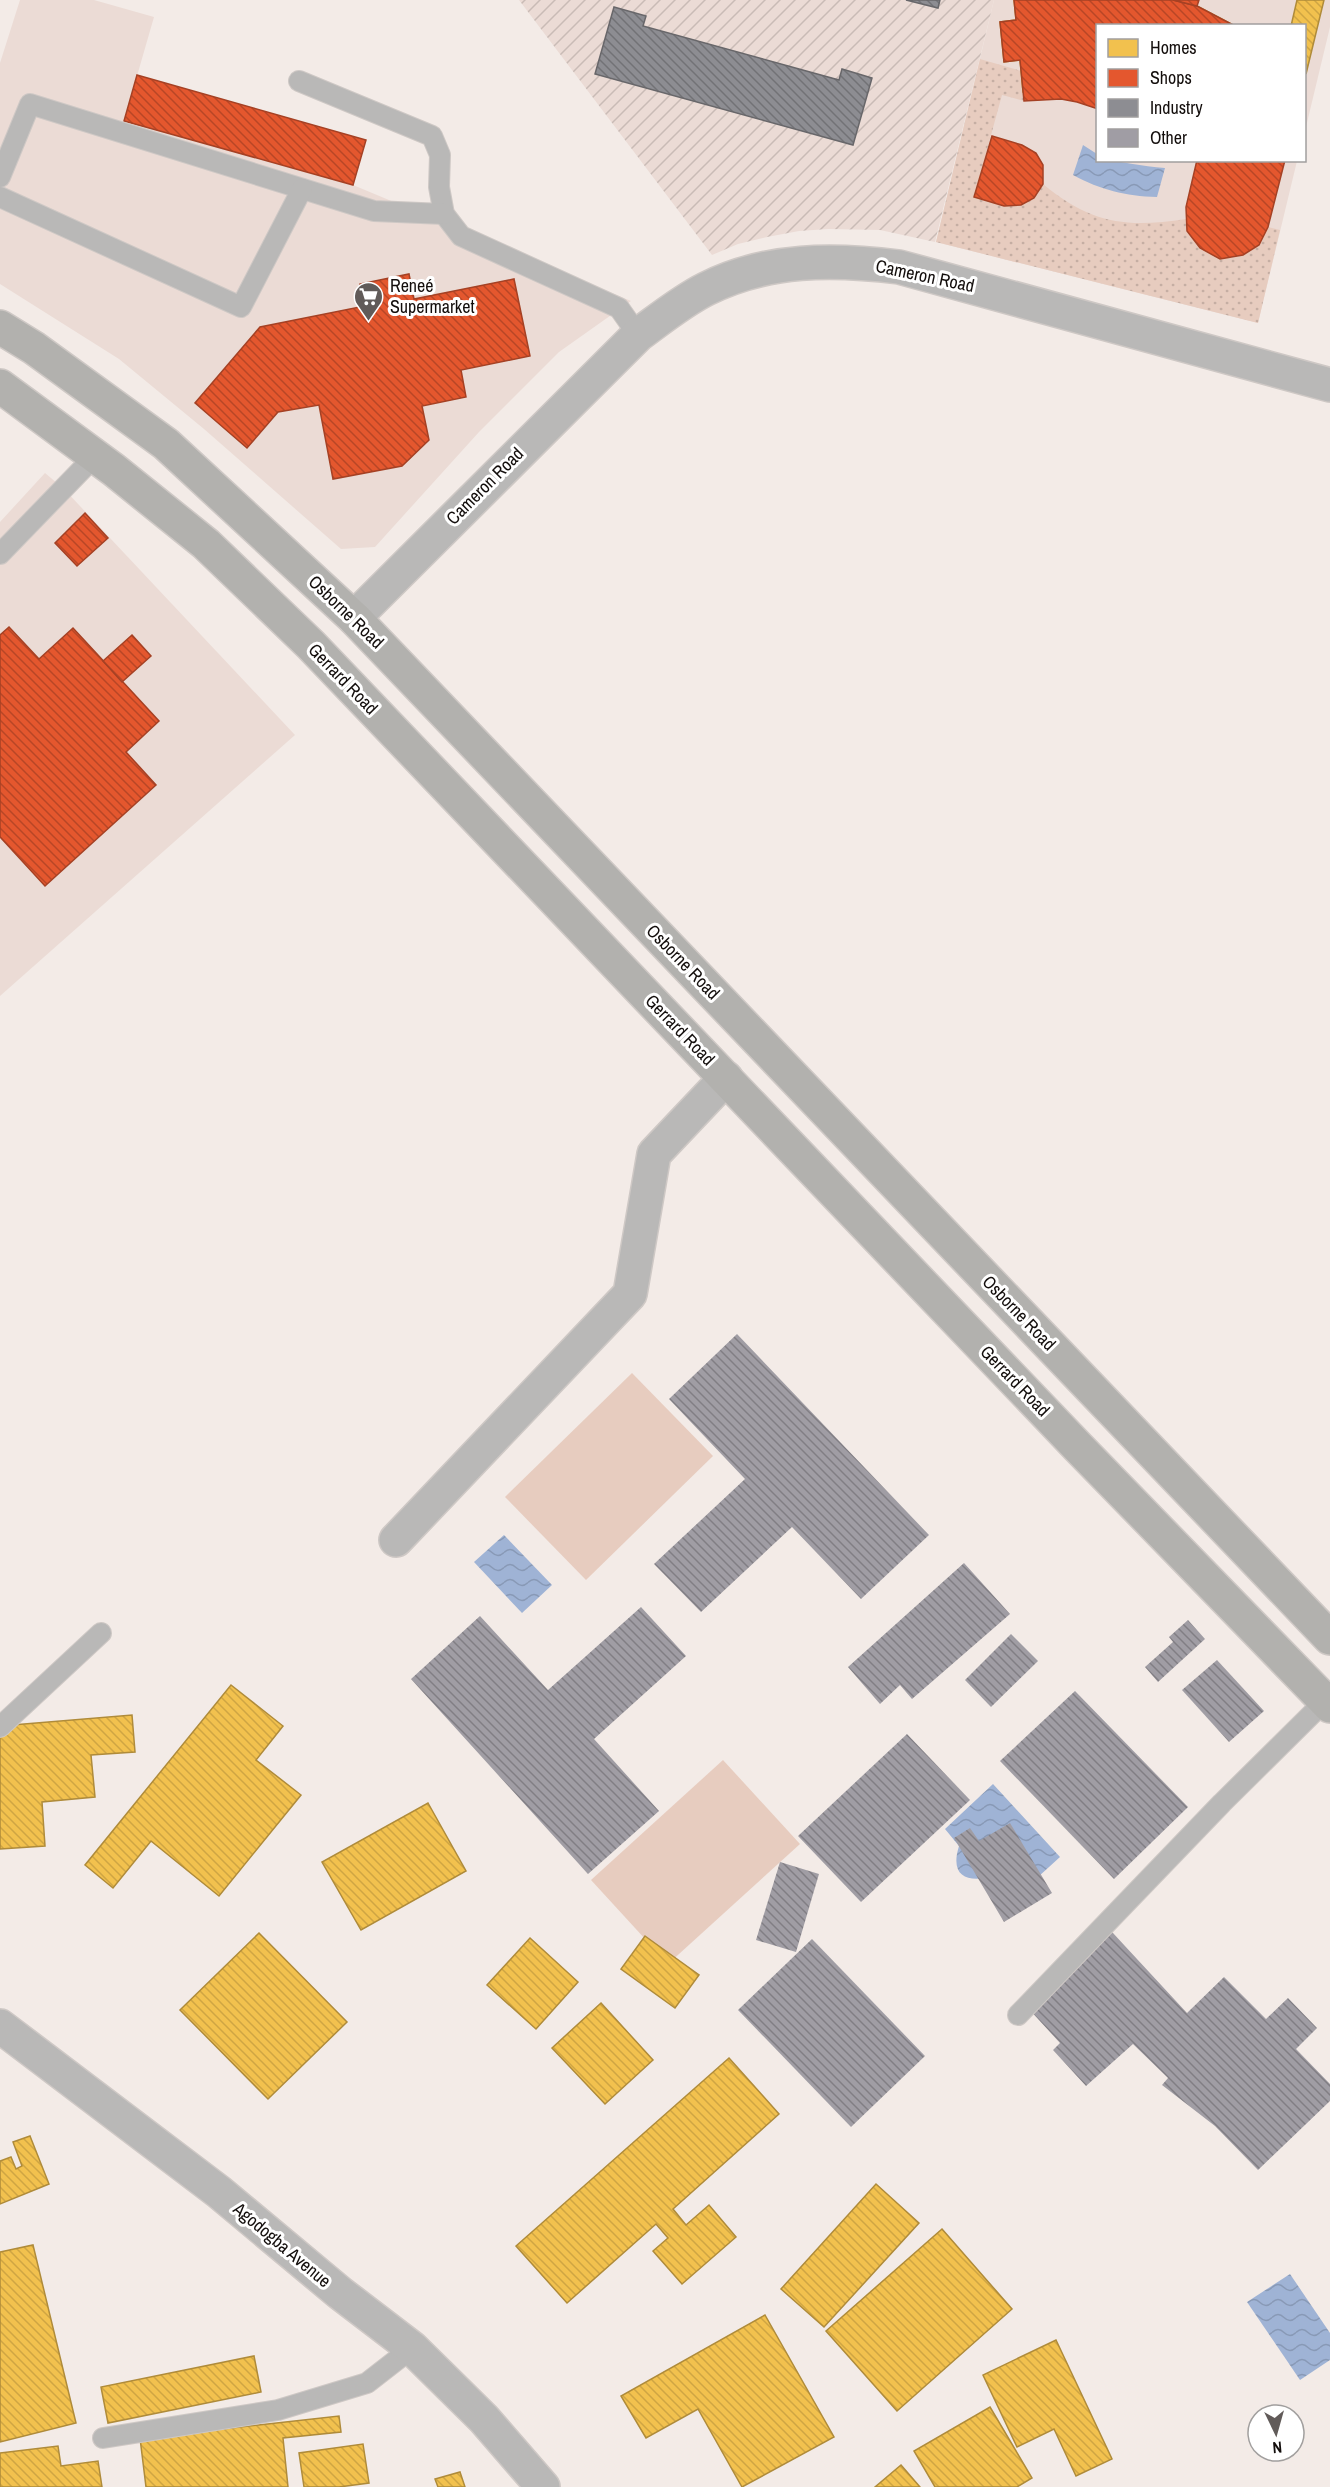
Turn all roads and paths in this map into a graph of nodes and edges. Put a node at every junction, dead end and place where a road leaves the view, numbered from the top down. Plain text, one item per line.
1 (299, 81) dead end
2 (0, 177) edge
3 (302, 189) junction
4 (0, 197) edge
5 (444, 214) junction
6 (0, 327) edge
7 (638, 335) junction
8 (1330, 385) edge
9 (0, 386) edge
10 (95, 456) junction
11 (0, 554) edge
12 (354, 618) junction
13 (726, 1078) junction
14 (396, 1540) dead end
15 (101, 1634) dead end
16 (1330, 1638) edge
17 (1327, 1703) edge
18 (0, 1727) edge
19 (1018, 2015) dead end
20 (0, 2026) edge
21 (412, 2348) junction
22 (103, 2438) dead end
23 (543, 2487) edge

1 - 5 lane
2 - 3 lane
3 - 4 lane
3 - 5 lane
5 - 7 lane
6 - 12 main road, Osborne Road
7 - 8 street, Cameron Road
7 - 12 street, Cameron Road
9 - 10 main road, Gerrard Road
10 - 11 lane
10 - 13 main road, Gerrard Road
12 - 16 main road, Osborne Road
13 - 14 street
13 - 17 main road, Gerrard Road
15 - 18 lane
17 - 19 lane
20 - 21 street, Agodogba Avenue
21 - 22 lane
21 - 23 street, Agodogba Avenue

